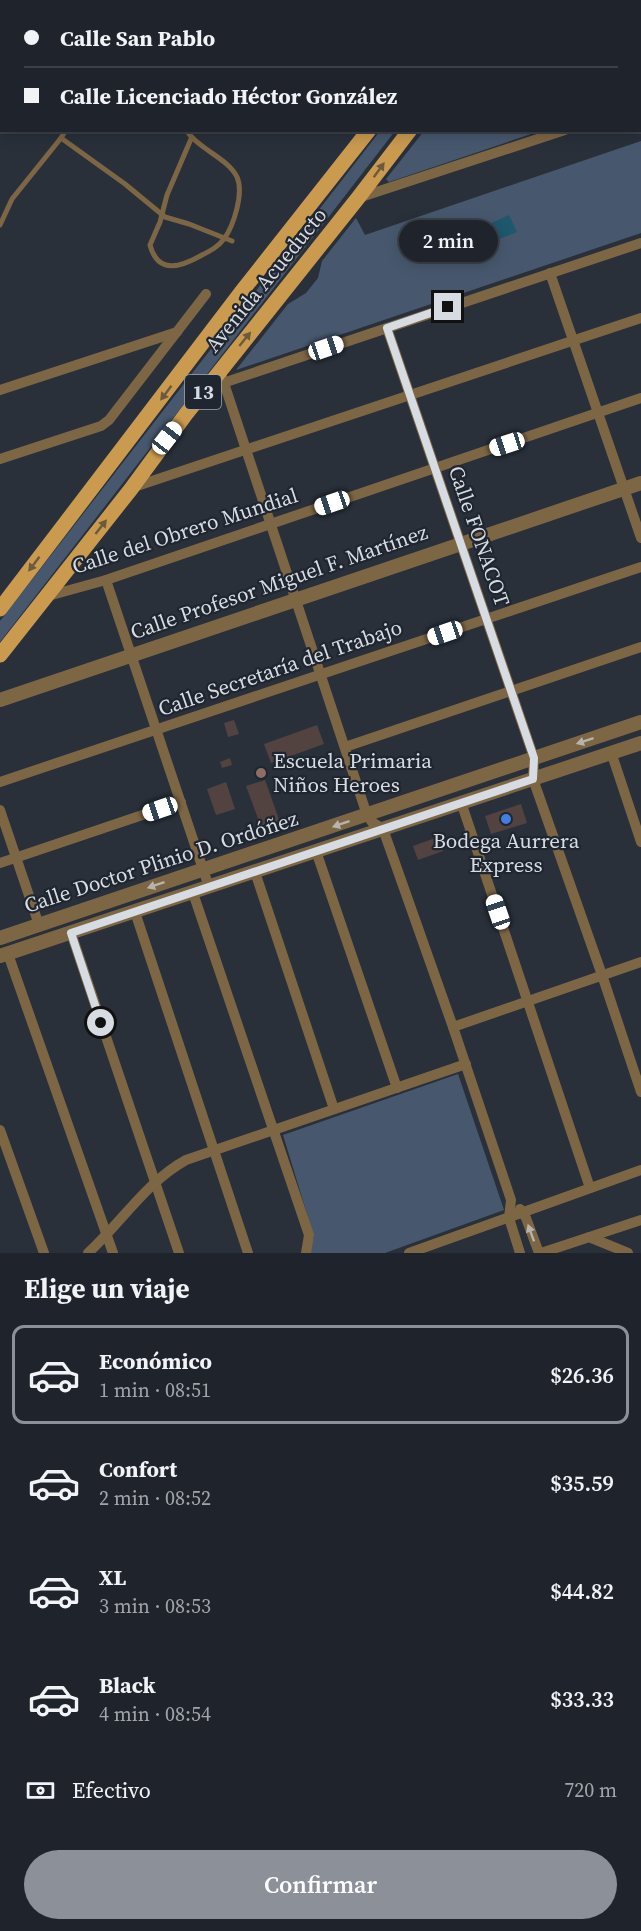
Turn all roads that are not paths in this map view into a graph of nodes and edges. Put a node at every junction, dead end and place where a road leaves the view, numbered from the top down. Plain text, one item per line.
1 (65, 132) edge
2 (187, 132) edge
3 (367, 132) edge
4 (408, 132) edge
5 (559, 132) edge
6 (62, 138) junction
7 (192, 139) junction
8 (358, 198) junction
9 (162, 215) junction
10 (0, 225) edge
11 (225, 238) junction
12 (232, 241) dead end
13 (641, 243) edge
14 (550, 273) junction
15 (206, 294) dead end
16 (641, 318) edge
17 (387, 328) junction
18 (177, 332) junction
19 (573, 340) junction
20 (222, 377) junction
21 (0, 390) edge
22 (410, 395) junction
23 (641, 398) edge
24 (598, 413) junction
25 (246, 450) junction
26 (0, 459) edge
27 (435, 468) junction
28 (641, 483) edge
29 (624, 488) junction
30 (131, 489) junction
31 (271, 524) junction
32 (641, 538) edge
33 (461, 543) junction
34 (641, 567) edge
35 (106, 580) junction
36 (48, 596) junction
37 (296, 599) junction
38 (0, 609) edge
39 (486, 619) junction
40 (641, 647) edge
41 (131, 654) junction
42 (0, 656) edge
43 (321, 675) junction
44 (511, 691) junction
45 (0, 700) edge
46 (641, 722) edge
47 (156, 730) junction
48 (641, 742) edge
49 (345, 747) junction
50 (611, 752) junction
51 (534, 758) junction
52 (533, 779) junction
53 (0, 782) edge
54 (181, 802) junction
55 (461, 802) junction
56 (0, 810) edge
57 (367, 815) junction
58 (383, 829) junction
59 (296, 840) junction
60 (641, 843) edge
61 (316, 852) junction
62 (302, 856) junction
63 (16, 857) junction
64 (0, 863) edge
65 (204, 870) junction
66 (255, 872) junction
67 (209, 887) junction
68 (194, 892) junction
69 (135, 912) junction
70 (39, 925) junction
71 (71, 933) junction
72 (0, 938) edge
73 (4, 955) edge
74 (641, 962) edge
75 (602, 975) junction
76 (528, 1000) junction
77 (453, 1027) junction
78 (466, 1064) junction
79 (397, 1088) junction
80 (641, 1092) edge
81 (334, 1109) junction
82 (0, 1130) edge
83 (274, 1130) junction
84 (213, 1151) junction
85 (641, 1170) edge
86 (155, 1182) junction
87 (590, 1188) junction
88 (511, 1200) junction
89 (524, 1213) junction
90 (509, 1218) junction
91 (641, 1220) edge
92 (108, 1235) junction
93 (589, 1237) junction
94 (44, 1253) edge
95 (88, 1253) edge
96 (113, 1253) edge
97 (179, 1253) edge
98 (248, 1253) edge
99 (306, 1253) edge
100 (409, 1253) edge
101 (520, 1253) edge
102 (540, 1253) edge
103 (628, 1253) edge

1 - 6 lane
2 - 7 lane
3 -> 38 main road, Avenida Acueducto / 13
8 -> 4 main road, Avenida Acueducto / 13
5 - 8 street
6 - 9 lane
6 - 10 lane
7 - 9 lane
7 - 11 lane
20 -> 8 main road, Avenida Acueducto / 13
9 - 11 lane
9 - 11 lane
11 - 12 lane
13 - 14 street
14 - 17 street
14 - 19 street
15 - 18 street
16 - 19 street
17 - 20 street
17 - 22 street, Calle FONACOT
18 - 21 street
18 - 26 street
19 - 22 street
19 - 24 street
20 - 25 street
20 - 30 main road, Avenida Acueducto / 13
22 - 25 street
22 - 27 street, Calle FONACOT
23 - 24 street, Calle del Obrero Mundial
24 - 27 street, Calle del Obrero Mundial
24 - 29 street
25 - 30 street
25 - 31 street
27 - 31 street, Calle del Obrero Mundial
27 - 33 street, Calle FONACOT
28 - 29 street, Calle Profesor Miguel F. Martínez
29 - 32 street
29 - 33 street, Calle Profesor Miguel F. Martínez
36 -> 30 main road, Avenida Acueducto / 13
31 - 35 street, Calle del Obrero Mundial
31 - 37 street
33 - 37 street, Calle Profesor Miguel F. Martínez
33 - 39 street, Calle FONACOT
34 - 39 street, Calle Secretaría del Trabajo
35 - 36 street, Calle del Obrero Mundial
35 - 41 street
36 - 42 main road, Avenida Acueducto / 13
37 - 41 street, Calle Profesor Miguel F. Martínez
37 - 43 street
39 - 43 street, Calle Secretaría del Trabajo
39 - 44 street, Calle FONACOT
40 - 44 street
41 - 45 street, Calle Profesor Miguel F. Martínez
41 - 47 street
43 - 47 street, Calle Secretaría del Trabajo
43 - 49 street
44 - 49 street
44 - 51 street, Calle FONACOT
46 -> 51 street, Calle Doctor Plinio D. Ordóñez
47 - 53 street, Calle Secretaría del Trabajo
47 - 54 street
48 - 50 street, Calle Doctor Plinio D. Ordóñez
49 - 57 street
50 - 52 street, Calle Doctor Plinio D. Ordóñez
50 - 60 street
51 - 52 street
51 - 57 street, Calle Doctor Plinio D. Ordóñez
52 - 55 street, Calle Doctor Plinio D. Ordóñez
52 - 75 street
54 - 63 street
54 - 65 street
55 - 58 street, Calle Doctor Plinio D. Ordóñez
55 - 76 street
56 - 63 street
57 - 58 street
57 -> 59 street, Calle Doctor Plinio D. Ordóñez
58 - 61 street, Calle Doctor Plinio D. Ordóñez
58 - 77 street
59 - 62 street
59 - 65 street, Calle Doctor Plinio D. Ordóñez
61 - 62 street, Calle Doctor Plinio D. Ordóñez
61 - 79 street
62 - 66 street, Calle Doctor Plinio D. Ordóñez
63 - 64 street
63 - 70 street
65 - 67 street
65 -> 70 street, Calle Doctor Plinio D. Ordóñez
66 - 67 street, Calle Doctor Plinio D. Ordóñez
66 - 81 street
67 - 68 street, Calle Doctor Plinio D. Ordóñez
68 - 69 street, Calle Doctor Plinio D. Ordóñez
68 - 83 street
69 - 71 street, Calle Doctor Plinio D. Ordóñez
69 - 84 street
70 - 72 street, Calle Doctor Plinio D. Ordóñez
71 - 73 street, Calle Doctor Plinio D. Ordóñez
71 - 86 street
73 - 92 street
74 - 75 street
75 - 76 street
75 - 80 street
76 - 77 street
76 - 87 street
77 - 78 street
78 - 79 street
78 - 88 street
79 - 81 street
81 - 83 street
82 - 94 street
83 - 84 street
83 - 99 street
84 - 86 street
84 - 98 street
85 - 87 street
86 - 92 street
86 - 97 street
87 - 89 street
88 - 89 street
88 - 90 street
89 - 90 street
102 -> 89 street
90 - 100 street
90 - 101 street
91 - 93 street
92 - 95 street
92 - 96 street
93 - 102 street
93 - 103 street

